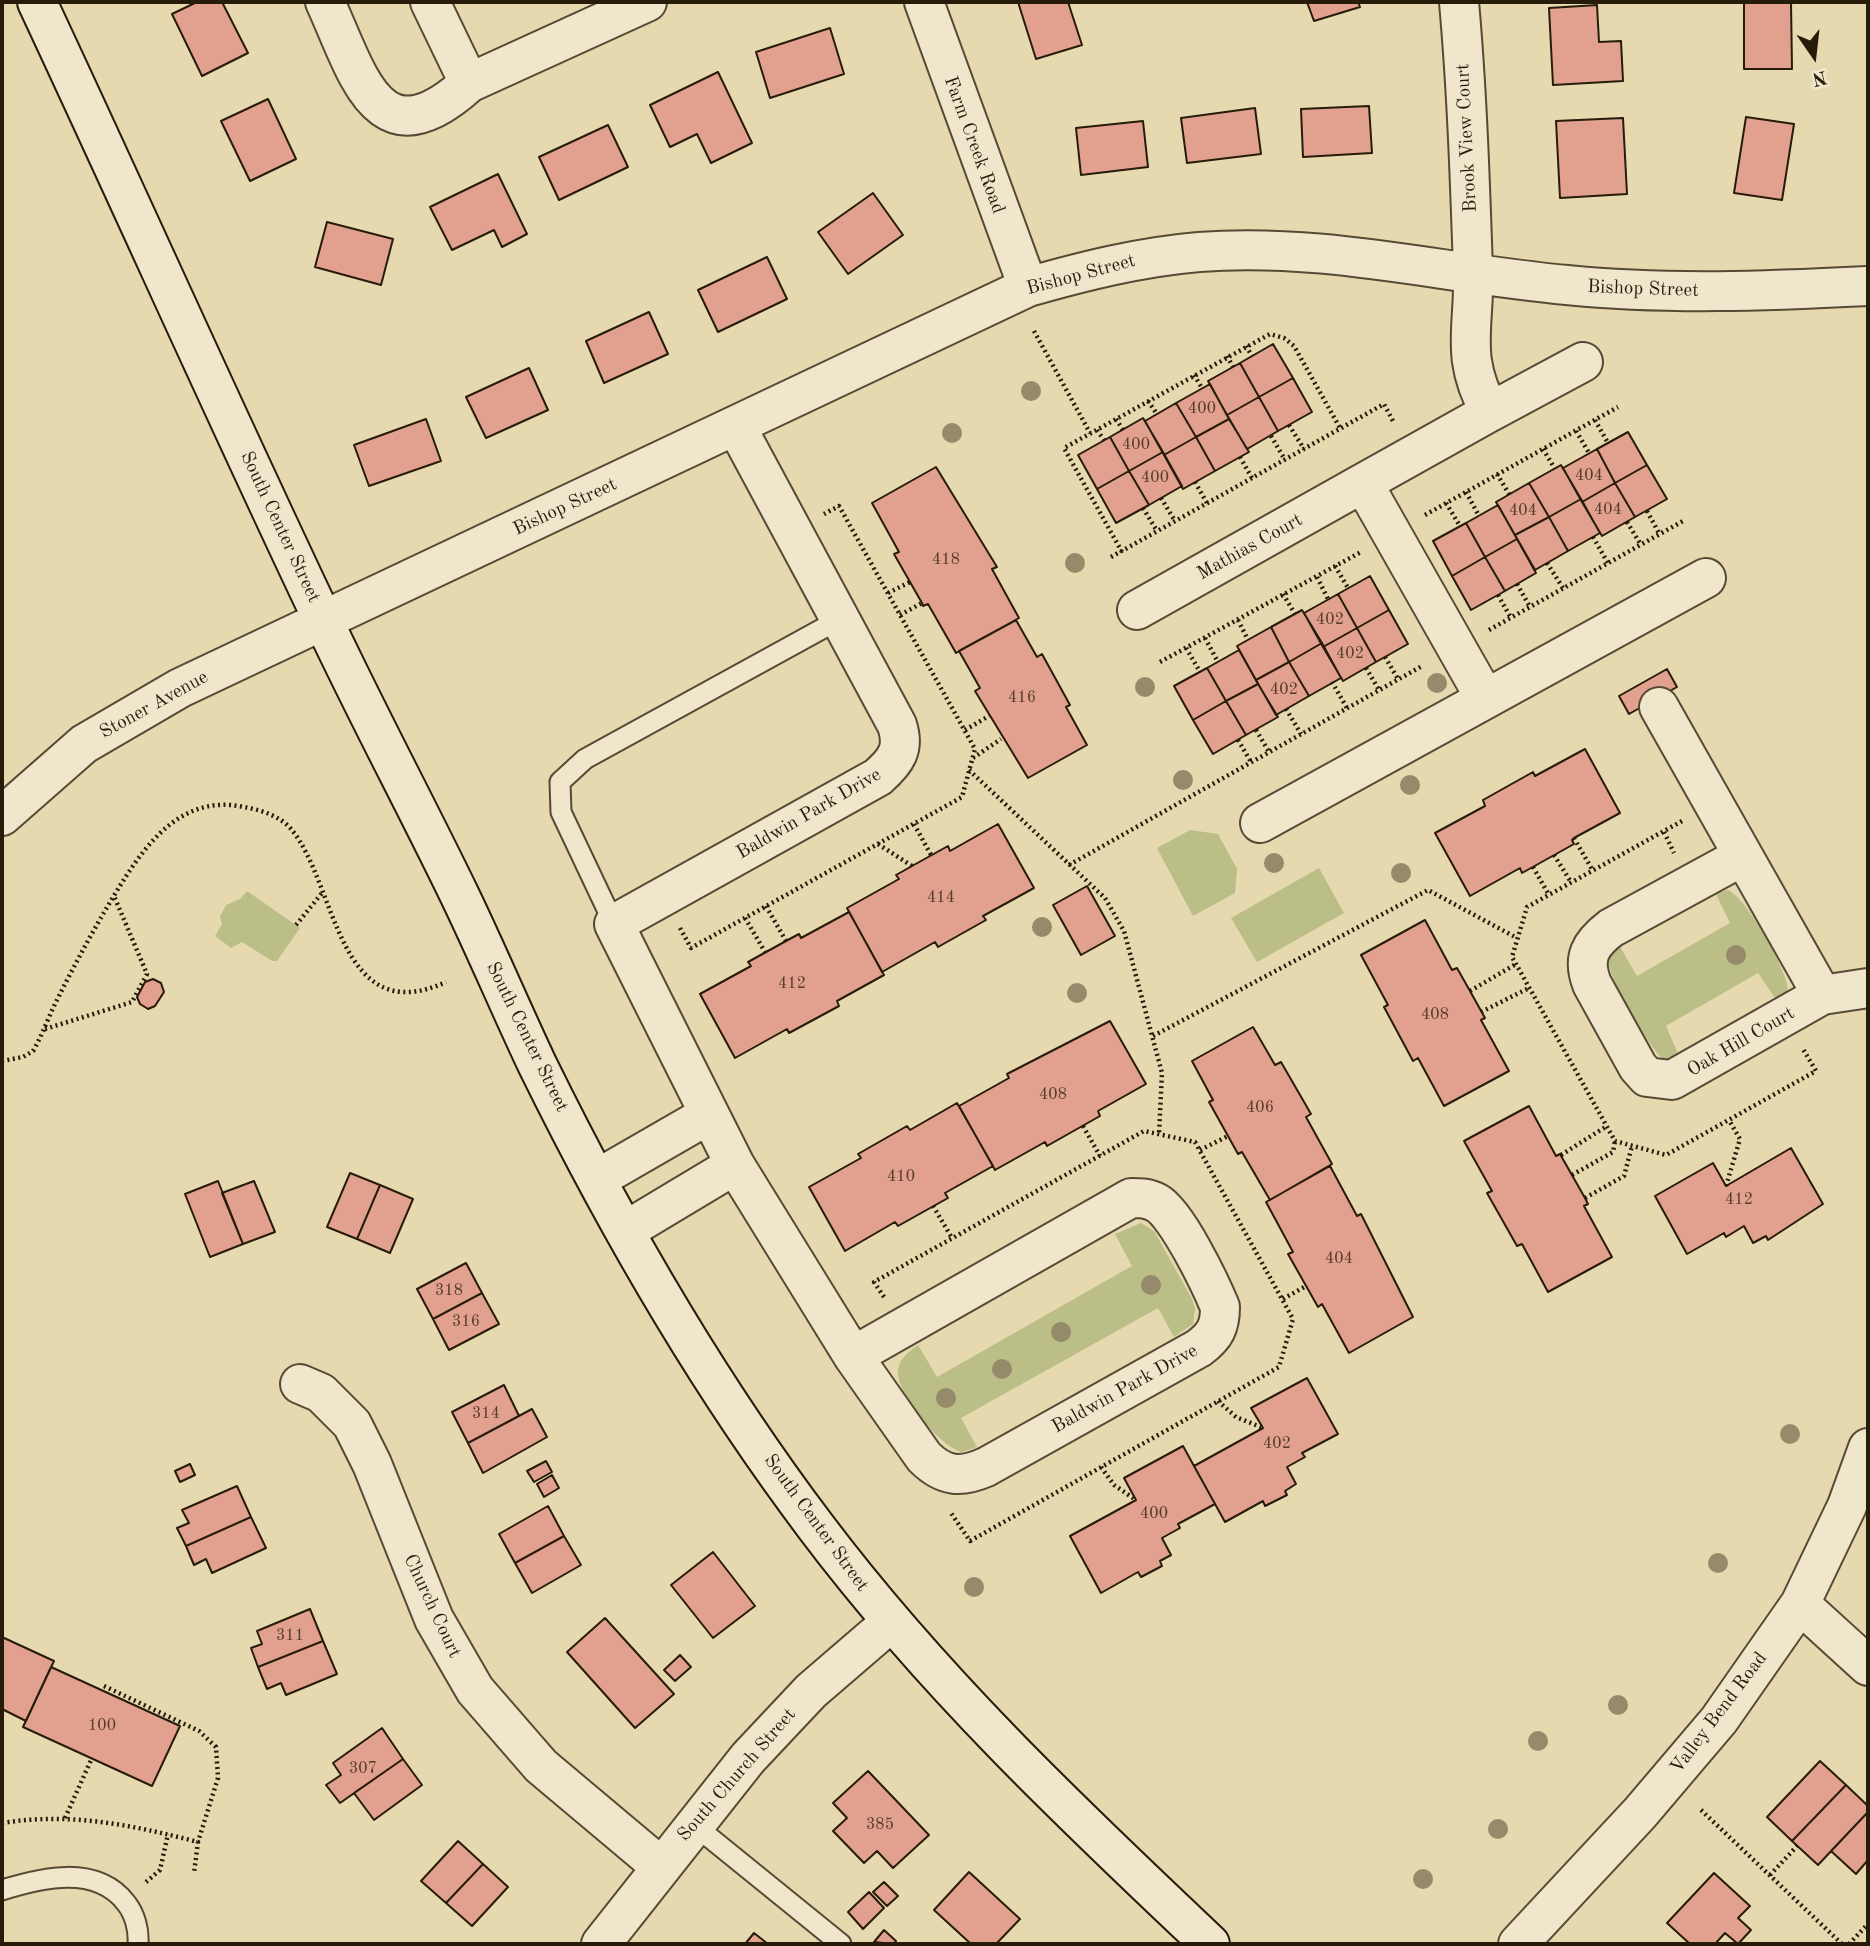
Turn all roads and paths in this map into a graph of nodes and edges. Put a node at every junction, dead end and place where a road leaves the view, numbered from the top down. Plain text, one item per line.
1 (37, 2) edge
2 (325, 2) edge
3 (430, 2) edge
4 (647, 2) edge
5 (924, 2) edge
6 (1459, 2) edge
7 (469, 83) junction
8 (1474, 275) junction
9 (1868, 286) edge
10 (1028, 288) junction
11 (1034, 331) dead end
12 (1246, 346) junction
13 (1227, 356) junction
14 (1252, 356) dead end
15 (1583, 362) dead end
16 (1233, 367) dead end
17 (1195, 374) junction
18 (1202, 388) dead end
19 (1148, 401) junction
20 (1618, 407) dead end
21 (1490, 412) junction
22 (1157, 414) dead end
23 (1116, 419) junction
24 (1595, 420) junction
25 (1394, 421) dead end
26 (1289, 425) dead end
27 (736, 426) junction
28 (1340, 428) junction
29 (1097, 430) junction
30 (1123, 430) dead end
31 (1576, 431) junction
32 (1090, 433) junction
33 (1271, 436) dead end
34 (1104, 440) dead end
35 (1608, 443) dead end
36 (1304, 449) junction
37 (1543, 449) junction
38 (1589, 453) dead end
39 (1240, 457) dead end
40 (1285, 460) junction
41 (1555, 469) dead end
42 (1497, 474) junction
43 (1252, 478) junction
44 (1195, 482) dead end
45 (1363, 483) junction
46 (1466, 492) junction
47 (1509, 494) dead end
48 (1161, 498) dead end
49 (1207, 503) junction
50 (1446, 503) junction
51 (1417, 505) dead end
52 (1143, 509) dead end
53 (1647, 511) dead end
54 (1479, 516) dead end
55 (1175, 521) junction
56 (1683, 521) dead end
57 (1627, 522) dead end
58 (1460, 526) dead end
59 (1157, 531) junction
60 (1660, 535) junction
61 (1593, 537) dead end
62 (1641, 545) junction
63 (1365, 550) dead end
64 (1122, 552) junction
65 (1111, 557) dead end
66 (1547, 563) dead end
67 (1608, 563) junction
68 (1335, 566) junction
69 (1317, 577) junction
70 (1706, 578) dead end
71 (910, 582) dead end
72 (1517, 584) dead end
73 (1348, 588) dead end
74 (1563, 588) junction
75 (888, 593) dead end
76 (1283, 594) junction
77 (1498, 595) dead end
78 (1328, 599) dead end
79 (922, 603) dead end
80 (1530, 607) junction
81 (1137, 610) dead end
82 (1295, 614) dead end
83 (900, 615) dead end
84 (1511, 618) junction
85 (840, 619) junction
86 (1238, 620) junction
87 (324, 622) junction
88 (1205, 638) junction
89 (1248, 640) dead end
90 (1494, 642) dead end
91 (1186, 648) junction
92 (1385, 657) dead end
93 (1160, 662) dead end
94 (1218, 662) dead end
95 (1427, 663) dead end
96 (1366, 668) dead end
97 (1200, 672) dead end
98 (1398, 679) junction
99 (1332, 682) dead end
100 (1379, 690) junction
101 (1486, 698) junction
102 (1659, 707) dead end
103 (1347, 708) junction
104 (1286, 709) dead end
105 (989, 716) dead end
106 (965, 730) dead end
107 (1256, 730) dead end
108 (1301, 734) junction
109 (1002, 739) dead end
110 (1238, 740) dead end
111 (1269, 752) junction
112 (973, 758) dead end
113 (1251, 762) junction
114 (969, 770) dead end
115 (2, 817) edge
116 (1260, 823) dead end
117 (914, 824) dead end
118 (1574, 838) dead end
119 (877, 844) dead end
120 (932, 855) dead end
121 (1554, 855) dead end
122 (1743, 856) junction
123 (1069, 864) junction
124 (912, 866) dead end
125 (1533, 867) dead end
126 (1593, 871) dead end
127 (1571, 883) dead end
128 (322, 893) junction
129 (1549, 895) dead end
130 (114, 896) junction
131 (766, 906) dead end
132 (745, 918) dead end
133 (614, 924) junction
134 (296, 925) dead end
135 (1517, 937) dead end
136 (786, 941) dead end
137 (765, 952) dead end
138 (1516, 964) dead end
139 (446, 982) dead end
140 (1529, 988) dead end
141 (1868, 988) edge
142 (1470, 991) dead end
143 (1822, 995) junction
144 (1481, 1012) dead end
145 (44, 1029) junction
146 (1153, 1036) junction
147 (2, 1061) edge
148 (708, 1115) junction
149 (1729, 1120) dead end
150 (1083, 1126) dead end
151 (1607, 1126) dead end
152 (1158, 1134) junction
153 (1228, 1136) dead end
154 (1615, 1141) dead end
155 (1632, 1146) dead end
156 (1200, 1150) junction
157 (1561, 1155) dead end
158 (1100, 1156) junction
159 (735, 1166) junction
160 (1572, 1175) dead end
161 (597, 1179) junction
162 (1726, 1186) dead end
163 (1585, 1198) dead end
164 (933, 1206) dead end
165 (625, 1231) junction
166 (952, 1238) junction
167 (1306, 1286) dead end
168 (1283, 1299) junction
169 (888, 1303) dead end
170 (853, 1356) junction
171 (300, 1384) dead end
172 (1218, 1401) junction
173 (1263, 1428) dead end
174 (1868, 1448) edge
175 (1101, 1467) junction
176 (1136, 1500) dead end
177 (950, 1511) dead end
178 (1800, 1604) junction
179 (890, 1623) junction
180 (1868, 1667) edge
181 (104, 1686) dead end
182 (92, 1758) dead end
183 (1701, 1810) dead end
184 (65, 1818) junction
185 (2, 1823) edge
186 (693, 1824) junction
187 (168, 1834) junction
188 (198, 1843) junction
189 (1797, 1846) dead end
190 (660, 1866) junction
191 (194, 1873) dead end
192 (1770, 1875) junction
193 (2, 1890) edge
194 (124, 1901) junction
195 (1868, 1924) edge
196 (138, 1944) edge
197 (601, 1944) edge
198 (841, 1944) edge
199 (1210, 1944) edge
200 (1518, 1944) edge
201 (1842, 1944) edge
202 (1849, 1944) edge

1 - 87 street, South Center Street
2 - 7 street
3 - 7 street
4 - 7 street
5 - 10 street, Farm Creek Road
6 - 8 street, Brook View Court
8 - 9 street, Bishop Street
8 - 10 street, Bishop Street
8 - 21 street
10 - 27 street, Bishop Street
11 - 32 path
12 - 13 path
12 - 14 path
12 - 28 path
13 - 16 path
13 - 17 path
15 - 21 street, Mathias Court
17 - 18 path
17 - 19 path
19 - 22 path
19 - 23 path
20 - 24 path
21 - 45 street, Mathias Court
23 - 29 path
23 - 30 path
24 - 31 path
24 - 35 path
25 - 28 path
26 - 36 path
27 - 85 street, Baldwin Park Drive
27 - 87 street, Bishop Street
28 - 36 path
29 - 32 path
29 - 34 path
31 - 37 path
31 - 38 path
32 - 64 path
33 - 40 path
36 - 40 path
37 - 41 path
37 - 42 path
39 - 43 path
40 - 43 path
42 - 46 path
42 - 47 path
43 - 49 path
44 - 49 path
45 - 81 street, Mathias Court
45 - 101 street
46 - 50 path
46 - 54 path
48 - 55 path
49 - 55 path
50 - 51 path
50 - 58 path
52 - 59 path
53 - 60 path
55 - 59 path
56 - 60 path
57 - 62 path
59 - 64 path
60 - 62 path
61 - 67 path
62 - 67 path
63 - 68 path
64 - 65 path
66 - 74 path
67 - 74 path
68 - 69 path
68 - 73 path
69 - 76 path
69 - 78 path
70 - 101 street
71 - 75 path
72 - 80 path
74 - 80 path
76 - 82 path
76 - 86 path
77 - 84 path
79 - 83 path
80 - 84 path
84 - 90 path
85 - 133 lane
85 - 133 street, Baldwin Park Drive
86 - 88 path
86 - 89 path
87 - 115 street, Stoner Avenue
87 - 161 street, South Center Street
88 - 91 path
88 - 94 path
91 - 93 path
91 - 97 path
92 - 98 path
95 - 98 path
96 - 100 path
98 - 100 path
99 - 103 path
100 - 103 path
101 - 116 street
102 - 122 street
103 - 108 path
104 - 108 path
105 - 106 path
107 - 111 path
108 - 111 path
109 - 112 path
110 - 113 path
111 - 113 path
113 - 123 path
114 - 123 path
117 - 120 path
118 - 126 path
119 - 124 path
121 - 127 path
122 - 143 street
122 - 143 street, Oak Hill Court
123 - 146 path
125 - 129 path
128 - 130 path
128 - 134 path
128 - 139 path
130 - 145 path
130 - 145 path
131 - 136 path
132 - 137 path
133 - 148 street, Baldwin Park Drive
135 - 146 path
138 - 142 path
140 - 144 path
141 - 143 street, Oak Hill Court
145 - 147 path
146 - 152 path
148 - 159 street, Baldwin Park Drive
148 - 161 street
149 - 162 path
150 - 158 path
151 - 157 path
152 - 156 path
152 - 158 path
153 - 156 path
154 - 160 path
155 - 163 path
156 - 168 path
158 - 166 path
159 - 165 street
159 - 170 street, Baldwin Park Drive
161 - 165 street, South Center Street
164 - 166 path
165 - 179 street, South Center Street
166 - 169 path
167 - 168 path
168 - 172 path
170 - 170 street, Baldwin Park Drive
171 - 190 street, Church Court
172 - 173 path
172 - 175 path
174 - 178 street, Valley Bend Road
175 - 176 path
175 - 177 path
178 - 180 street
178 - 200 street, Valley Bend Road
179 - 186 street, South Church Street
179 - 199 street, South Center Street
181 - 188 path
182 - 184 path
183 - 192 path
184 - 185 path
184 - 187 path
186 - 190 street, South Church Street
186 - 198 lane
187 - 188 path
187 - 194 path
188 - 191 path
189 - 192 path
190 - 197 street, South Church Street
192 - 201 path
193 - 194 lane
194 - 196 lane
195 - 202 path

